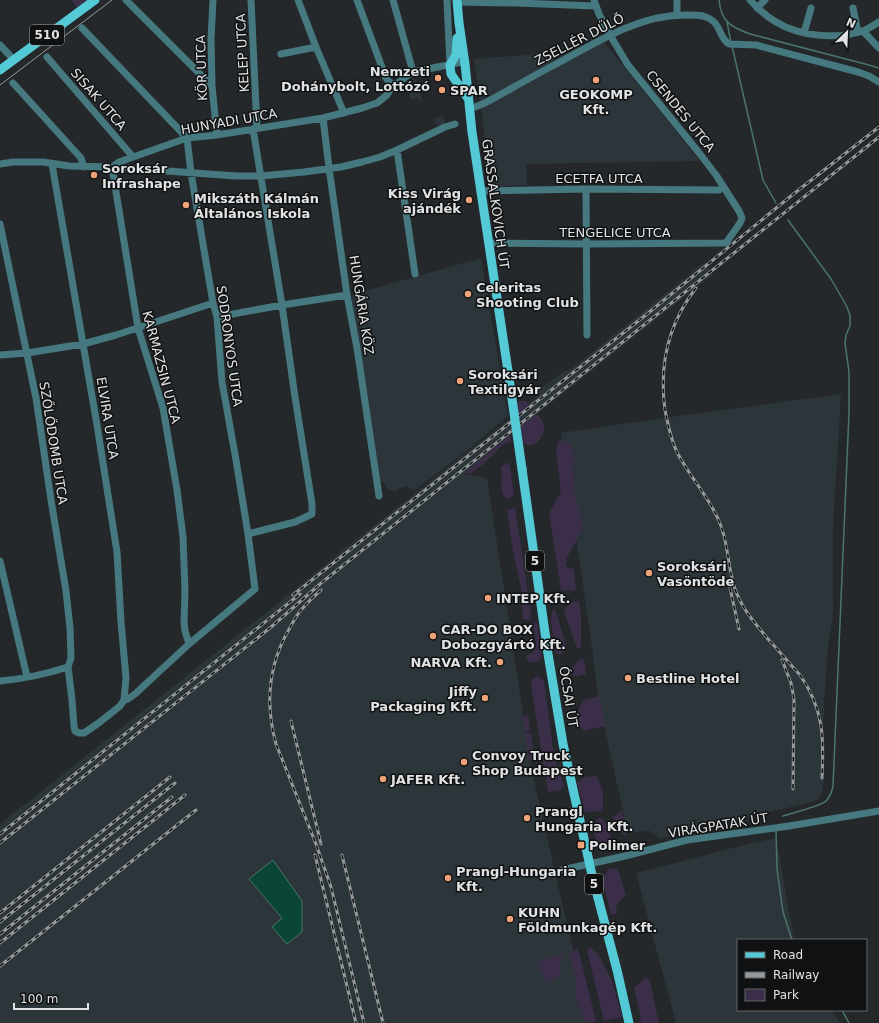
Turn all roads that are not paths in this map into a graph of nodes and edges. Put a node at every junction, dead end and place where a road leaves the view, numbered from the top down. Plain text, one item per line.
1 (95, 0) edge
2 (126, 0) edge
3 (213, 0) edge
4 (252, 0) edge
5 (298, 0) edge
6 (357, 0) edge
7 (393, 0) edge
8 (447, 0) edge
9 (677, 0) edge
10 (750, 0) edge
11 (765, 0) edge
12 (457, 1) edge
13 (595, 3) edge
14 (757, 8) junction
15 (811, 8) dead end
16 (853, 8) dead end
17 (677, 15) junction
18 (879, 22) edge
19 (459, 23) junction
20 (82, 28) dead end
21 (860, 31) junction
22 (804, 33) junction
23 (610, 35) junction
24 (0, 45) edge
25 (316, 47) junction
26 (879, 48) edge
27 (281, 54) dead end
28 (47, 57) dead end
29 (14, 60) junction
30 (465, 64) junction
31 (450, 65) junction
32 (0, 70) edge
33 (412, 72) junction
34 (879, 82) edge
35 (13, 83) dead end
36 (393, 84) junction
37 (212, 86) junction
38 (468, 103) junction
39 (344, 113) junction
40 (323, 118) junction
41 (455, 124) dead end
42 (255, 128) junction
43 (217, 135) junction
44 (187, 138) junction
45 (397, 150) junction
46 (133, 157) junction
47 (0, 164) edge
48 (52, 164) junction
49 (84, 167) junction
50 (112, 168) junction
51 (329, 168) junction
52 (191, 173) junction
53 (261, 176) junction
54 (586, 189) junction
55 (719, 190) dead end
56 (480, 191) junction
57 (0, 224) edge
58 (731, 235) joint
59 (494, 243) dead end
60 (586, 244) junction
61 (415, 274) dead end
62 (347, 296) junction
63 (214, 302) junction
64 (282, 305) junction
65 (217, 317) junction
66 (138, 328) junction
67 (587, 335) dead end
68 (83, 344) junction
69 (27, 353) junction
70 (0, 355) edge
71 (508, 371) joint
72 (379, 496) dead end
73 (248, 534) junction
74 (0, 561) edge
75 (189, 644) junction
76 (68, 667) junction
77 (27, 677) junction
78 (0, 681) edge
79 (124, 700) junction
80 (879, 811) edge
81 (589, 864) junction
82 (562, 870) dead end
83 (629, 1023) edge

1 - 29 main road, 510
2 - 37 street
3 - 37 street, KÖR UTCA
4 - 42 street, KELEP UTCA
5 - 25 street
6 - 36 street
7 - 33 street
8 - 31 street
9 - 17 street
10 - 14 street
11 - 14 street
12 - 13 street
12 - 19 main road, GRASSALKOVICH ÚT / 5
13 - 23 street, CSENDES UTCA
14 - 22 street
15 - 22 street
16 - 21 street
17 - 23 street, ZSELLÉR DŰLŐ
17 - 34 street, ZSELLÉR DŰLŐ
18 - 21 street
19 - 30 main road, GRASSALKOVICH ÚT / 5
19 - 31 main road
20 - 44 street
21 - 22 street
21 - 26 street
23 - 38 street, ZSELLÉR DŰLŐ
23 - 58 street, CSENDES UTCA
24 - 29 street
25 - 27 street
25 - 39 street
28 - 46 street, SISAK UTCA
29 - 32 main road, 510
30 - 31 street
30 - 38 main road, GRASSALKOVICH ÚT / 5
31 - 33 street, HUNYADI UTCA
31 - 38 main road
33 - 36 street, HUNYADI UTCA
35 - 49 street
36 - 39 street, HUNYADI UTCA
37 - 43 street, KÖR UTCA
38 - 56 main road, GRASSALKOVICH ÚT / 5
39 - 40 street, HUNYADI UTCA
40 - 42 street, HUNYADI UTCA
40 - 51 street, HUNGÁRIA KÖZ
41 - 45 street
42 - 43 street, HUNYADI UTCA
42 - 53 street, KELEP UTCA
43 - 44 street, HUNYADI UTCA
44 - 46 street, HUNYADI UTCA
44 - 52 street, SODRONYOS UTCA
45 - 51 street
45 - 61 street
46 - 50 street, HUNYADI UTCA
47 - 48 street
48 - 49 street
48 - 68 street, ELVIRA UTCA
49 - 50 street
50 - 52 street
50 - 66 street, KARMAZSIN UTCA
51 - 53 street
51 - 62 street, HUNGÁRIA KÖZ
52 - 53 street
52 - 63 street, SODRONYOS UTCA
53 - 64 street, KELEP UTCA
54 - 55 street, ECETFA UTCA
54 - 56 street, ECETFA UTCA
54 - 60 street
56 - 71 main road, GRASSALKOVICH ÚT / 5
57 - 69 street, SZŐLŐDOMB UTCA
58 - 60 street, TENGELICE UTCA
59 - 60 street, TENGELICE UTCA
60 - 67 street
62 - 64 street
62 - 72 street, HUNGÁRIA KÖZ
63 - 65 street, SODRONYOS UTCA
63 - 66 street
64 - 65 street
64 - 73 street, KELEP UTCA
65 - 73 street, SODRONYOS UTCA
66 - 68 street
66 - 75 street, KARMAZSIN UTCA
68 - 69 street
68 - 79 street, ELVIRA UTCA
69 - 70 street
69 - 76 street, SZŐLŐDOMB UTCA
71 - 81 main road, ÓCSAI ÚT / 5, bridge
73 - 75 street, SODRONYOS UTCA
74 - 77 street
75 - 79 street
76 - 77 street
76 - 79 street, SZŐLŐDOMB UTCA
77 - 78 street
80 - 81 street, VIRÁGPATAK ÚT
81 - 82 street, VIRÁGPATAK ÚT
81 - 83 main road, ÓCSAI ÚT / 5

